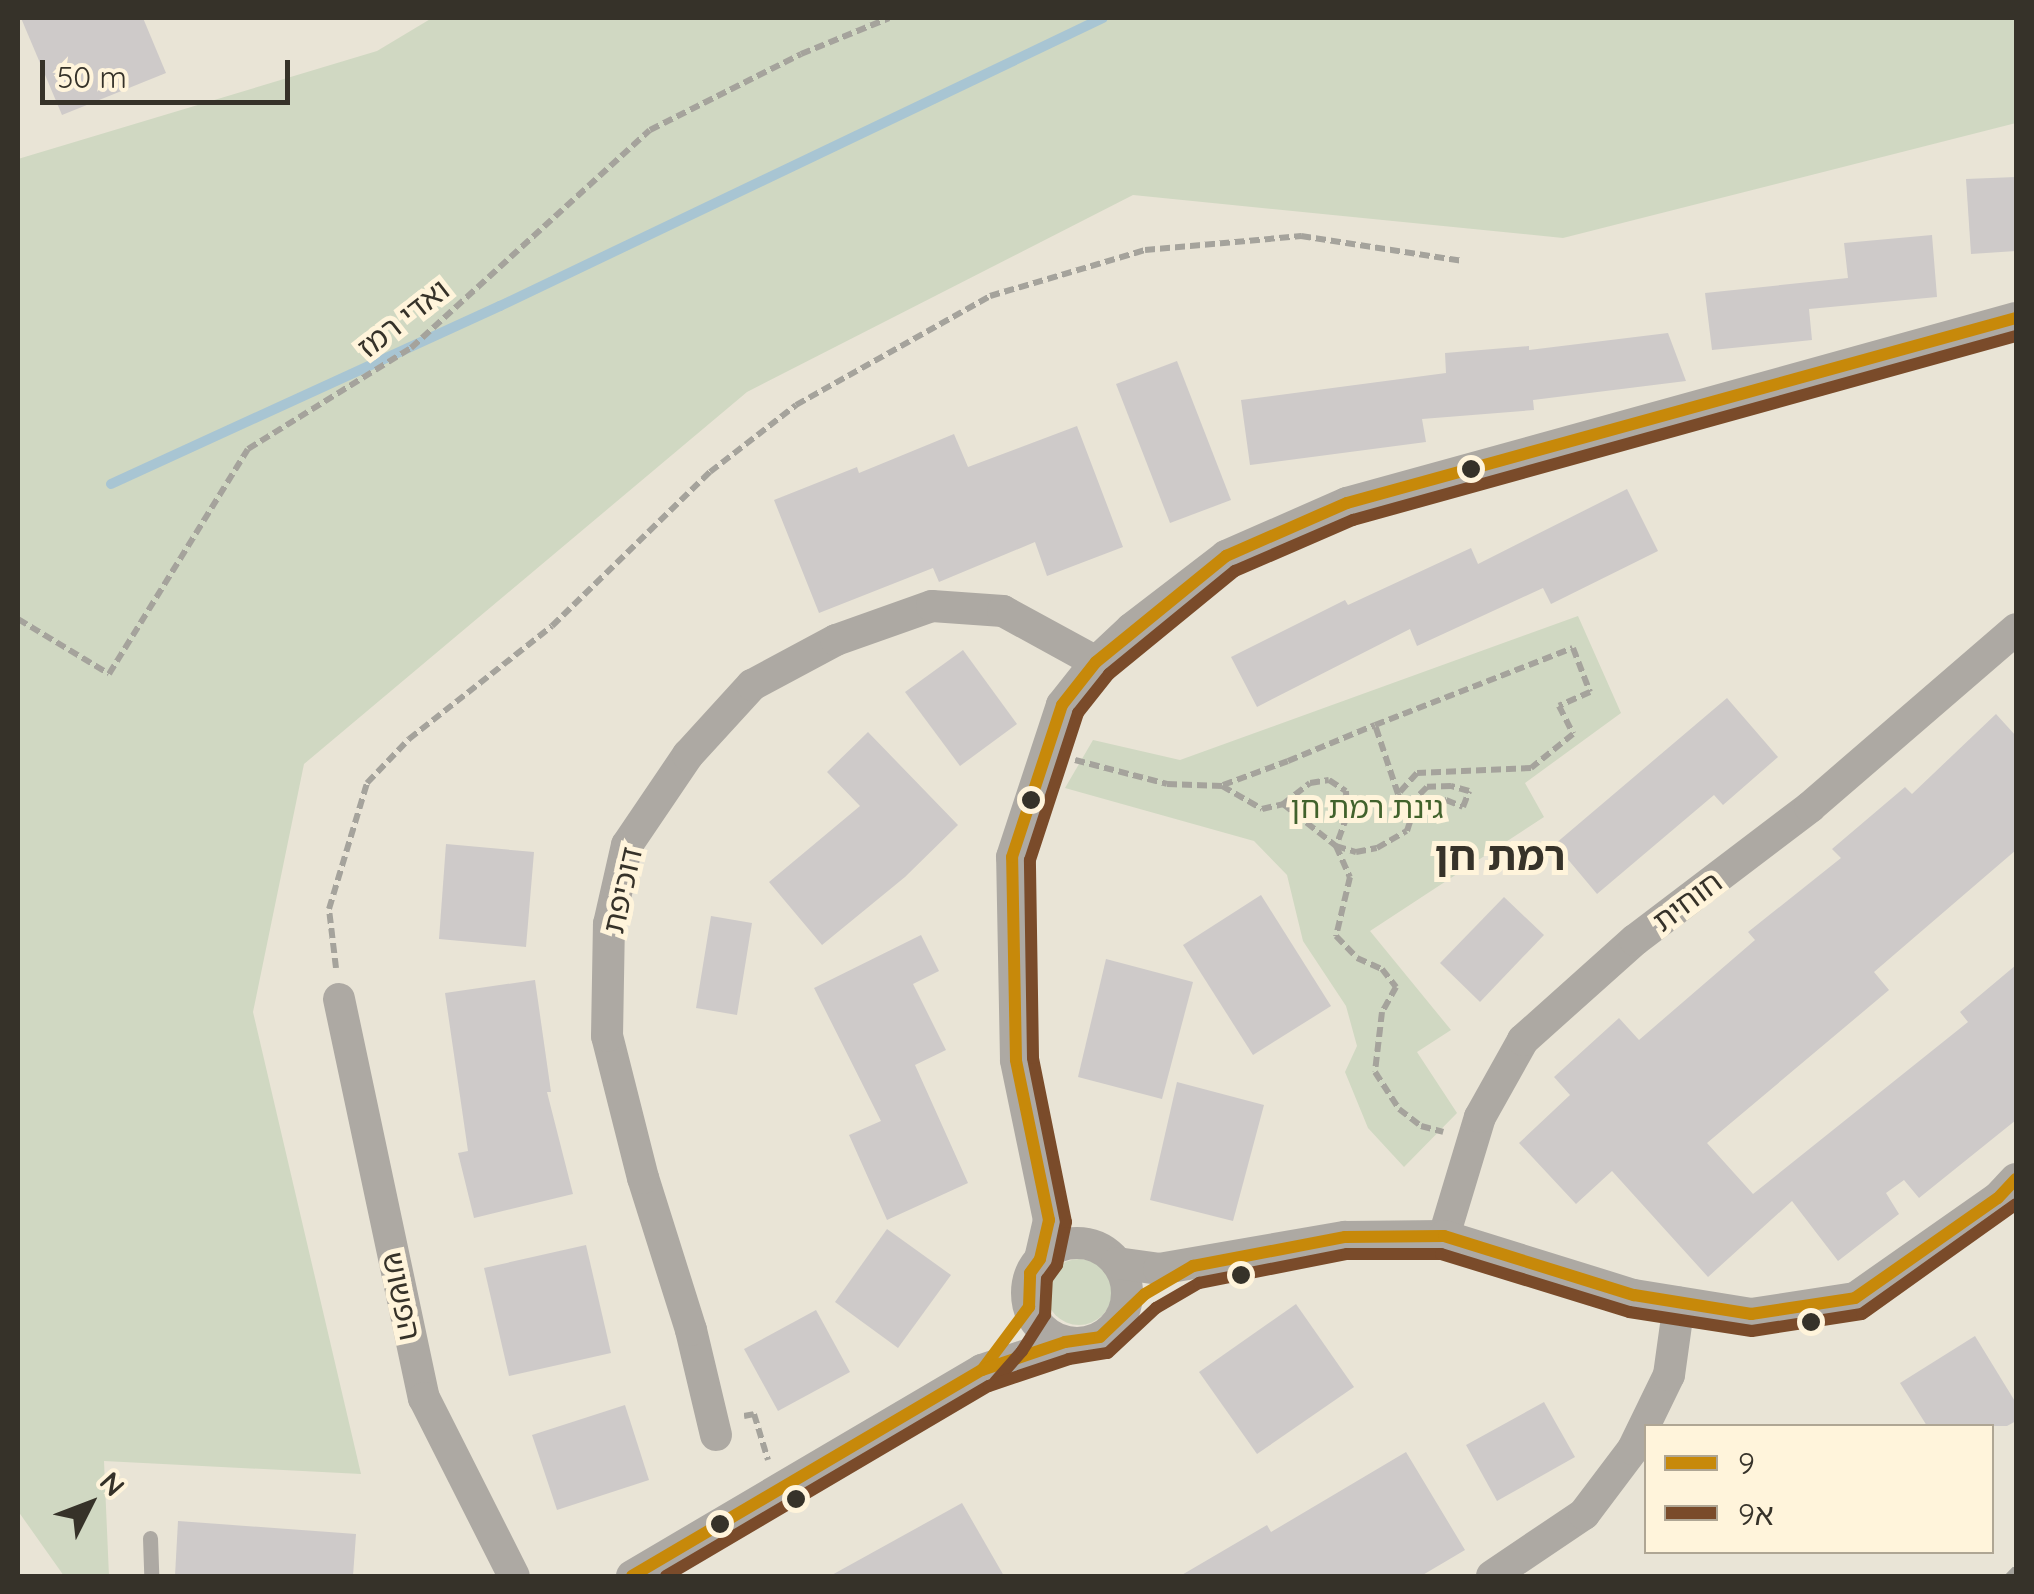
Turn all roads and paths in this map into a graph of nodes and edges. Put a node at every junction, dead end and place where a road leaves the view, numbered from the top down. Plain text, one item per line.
1 (890, 18) edge
2 (1463, 261) dead end
3 (2016, 318) edge
4 (18, 619) edge
5 (2016, 629) edge
6 (1096, 662) junction
7 (1375, 724) junction
8 (1046, 750) junction
9 (1222, 786) junction
10 (1398, 794) junction
11 (1284, 804) junction
12 (1336, 846) junction
13 (339, 999) joint
14 (1473, 1139) junction
15 (2016, 1178) edge
16 (1048, 1204) junction
17 (1444, 1236) junction
18 (1088, 1244) junction
19 (1040, 1259) junction
20 (1117, 1263) junction
21 (1193, 1266) junction
22 (1679, 1302) junction
23 (1028, 1308) junction
24 (1123, 1313) junction
25 (1066, 1342) junction
26 (982, 1370) junction
27 (1645, 1424) edge
28 (1644, 1427) edge
29 (715, 1429) joint
30 (778, 1490) junction
31 (150, 1538) dead end
32 (2016, 1568) edge
33 (514, 1572) edge
34 (151, 1576) edge
35 (632, 1576) edge
36 (1492, 1576) edge
37 (2008, 1576) edge

1 - 4 path, ואדי רמז
2 - 13 path
3 - 6 street
5 - 14 street, חוחית
6 - 8 street
6 - 29 street, דוכיפת
7 - 9 path
7 - 10 path
7 - 10 path
8 - 9 path
8 - 16 street
9 - 11 path
10 - 12 path
11 - 12 path
11 - 12 path
12 - 14 path
13 - 33 street, הפשוש
14 - 17 street, חוחית
15 - 22 street
16 - 18 street
16 - 19 street
17 - 21 street
17 - 22 street
18 - 19 street
18 - 20 street
19 - 23 street
20 - 21 street
20 - 24 street
21 - 24 street
22 - 27 street
23 - 25 street
23 - 26 street
24 - 25 street
25 - 26 street
26 - 30 street
28 - 36 street
29 - 30 path
30 - 35 street
31 - 34 lane
32 - 37 path

